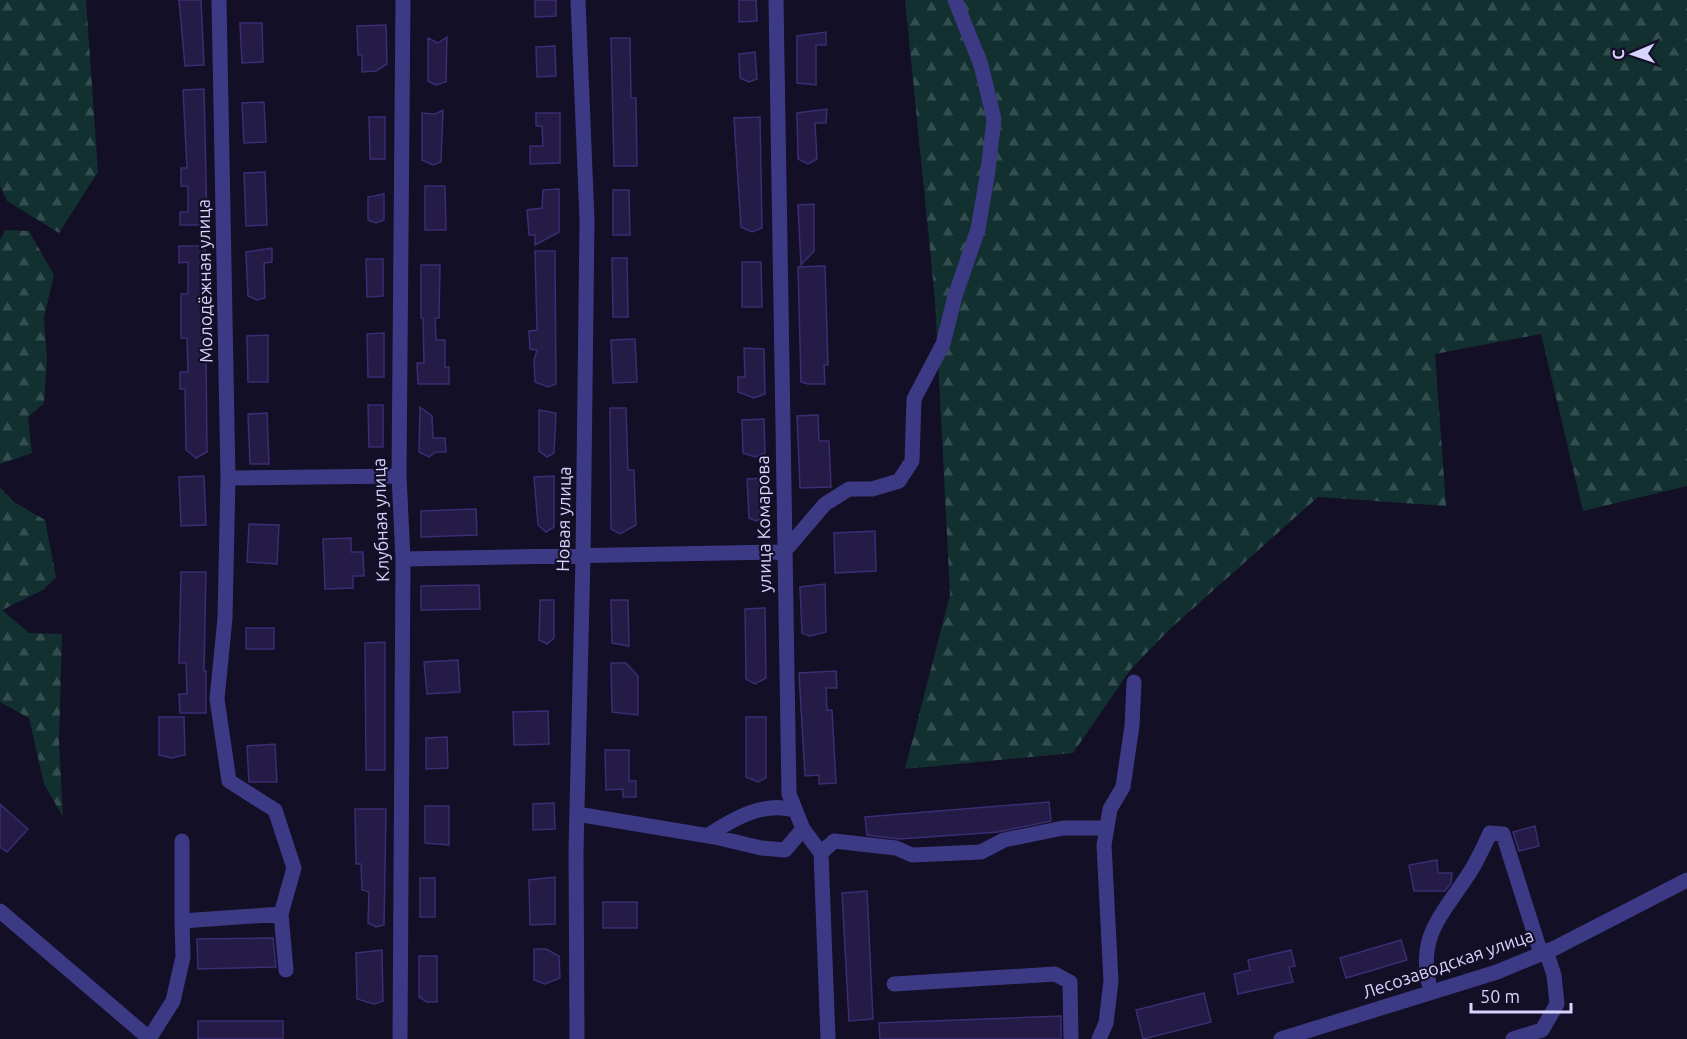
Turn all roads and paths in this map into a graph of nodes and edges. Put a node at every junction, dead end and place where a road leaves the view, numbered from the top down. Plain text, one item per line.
1 (219, 0) edge
2 (403, 0) edge
3 (578, 0) edge
4 (776, 0) edge
5 (955, 0) edge
6 (399, 476) junction
7 (228, 478) junction
8 (784, 552) junction
9 (584, 558) junction
10 (403, 559) junction
11 (1134, 682) dead end
12 (794, 810) junction
13 (577, 814) junction
14 (1107, 828) junction
15 (804, 829) junction
16 (707, 836) junction
17 (182, 841) dead end
18 (821, 853) junction
19 (1687, 880) edge
20 (0, 911) edge
21 (281, 914) junction
22 (182, 921) junction
23 (1544, 952) junction
24 (286, 970) dead end
25 (894, 984) dead end
26 (1431, 992) junction
27 (150, 1039) edge
28 (400, 1039) edge
29 (577, 1039) edge
30 (828, 1039) edge
31 (1071, 1039) edge
32 (1099, 1039) edge
33 (1281, 1039) edge
34 (1513, 1039) edge

1 - 7 street, Молодёжная улица
2 - 6 street, Клубная улица
3 - 9 street, Новая улица
4 - 8 street, улица Комарова
5 - 8 street
6 - 7 street
6 - 10 street, Клубная улица
7 - 21 street, Молодёжная улица
8 - 9 street
8 - 12 street, улица Комарова
9 - 10 street
9 - 13 street, Новая улица
10 - 28 street, Клубная улица
11 - 14 street
12 - 15 street, улица Комарова
12 - 16 street
13 - 16 street
13 - 29 street, Новая улица
14 - 18 street
14 - 32 street
15 - 16 street
15 - 18 street, улица Комарова
17 - 22 street
18 - 30 street
19 - 23 street, Лесозаводская улица
20 - 27 street
21 - 22 street
21 - 24 street
22 - 27 street
23 - 26 street, Лесозаводская улица
23 - 26 street
23 - 34 street
25 - 31 street
26 - 33 street, Лесозаводская улица

